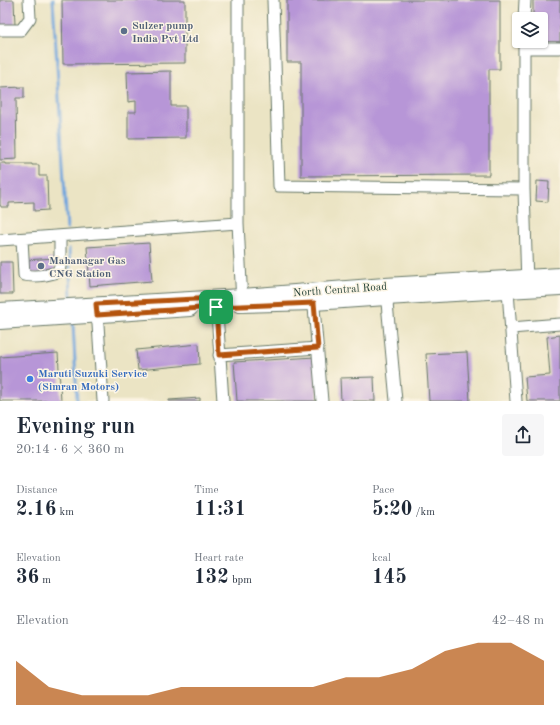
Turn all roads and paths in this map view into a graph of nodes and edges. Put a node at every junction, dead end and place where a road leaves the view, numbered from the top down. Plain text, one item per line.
1 (29, 0) edge
2 (238, 0) edge
3 (273, 0) edge
4 (525, 0) edge
5 (524, 12) edge
6 (0, 30) edge
7 (548, 47) edge
8 (524, 48) edge
9 (560, 48) edge
10 (524, 188) junction
11 (238, 223) junction
12 (60, 236) junction
13 (22, 239) junction
14 (0, 240) edge
15 (560, 275) edge
16 (527, 283) junction
17 (560, 288) edge
18 (386, 291) junction
19 (508, 291) junction
20 (313, 297) junction
21 (242, 301) junction
22 (216, 302) junction
23 (0, 310) edge
24 (97, 310) junction
25 (0, 322) edge
26 (560, 324) edge
27 (511, 328) junction
28 (318, 348) junction
29 (219, 355) junction
30 (103, 401) edge
31 (223, 401) edge
32 (322, 401) edge
33 (396, 401) edge
34 (516, 401) edge

1 - 6 street
2 - 11 street
3 - 10 street
4 - 5 street
7 - 9 street
8 - 10 street
10 - 16 street
11 - 12 street
11 - 21 street
12 - 13 street
12 - 13 street
13 - 14 street
15 - 16 main road, North Central Road
16 - 17 main road, North Central Road
16 - 18 main road, North Central Road
16 - 19 main road, North Central Road
18 - 19 main road, North Central Road
18 - 20 main road, North Central Road
18 - 33 street
19 - 27 street
20 - 21 main road, North Central Road
20 - 28 street
21 - 22 main road, North Central Road
22 - 24 main road, North Central Road
22 - 29 street
23 - 24 main road, North Central Road
24 - 25 main road, North Central Road
24 - 30 street
26 - 27 street
27 - 34 street
28 - 29 street
28 - 32 street
29 - 31 street

